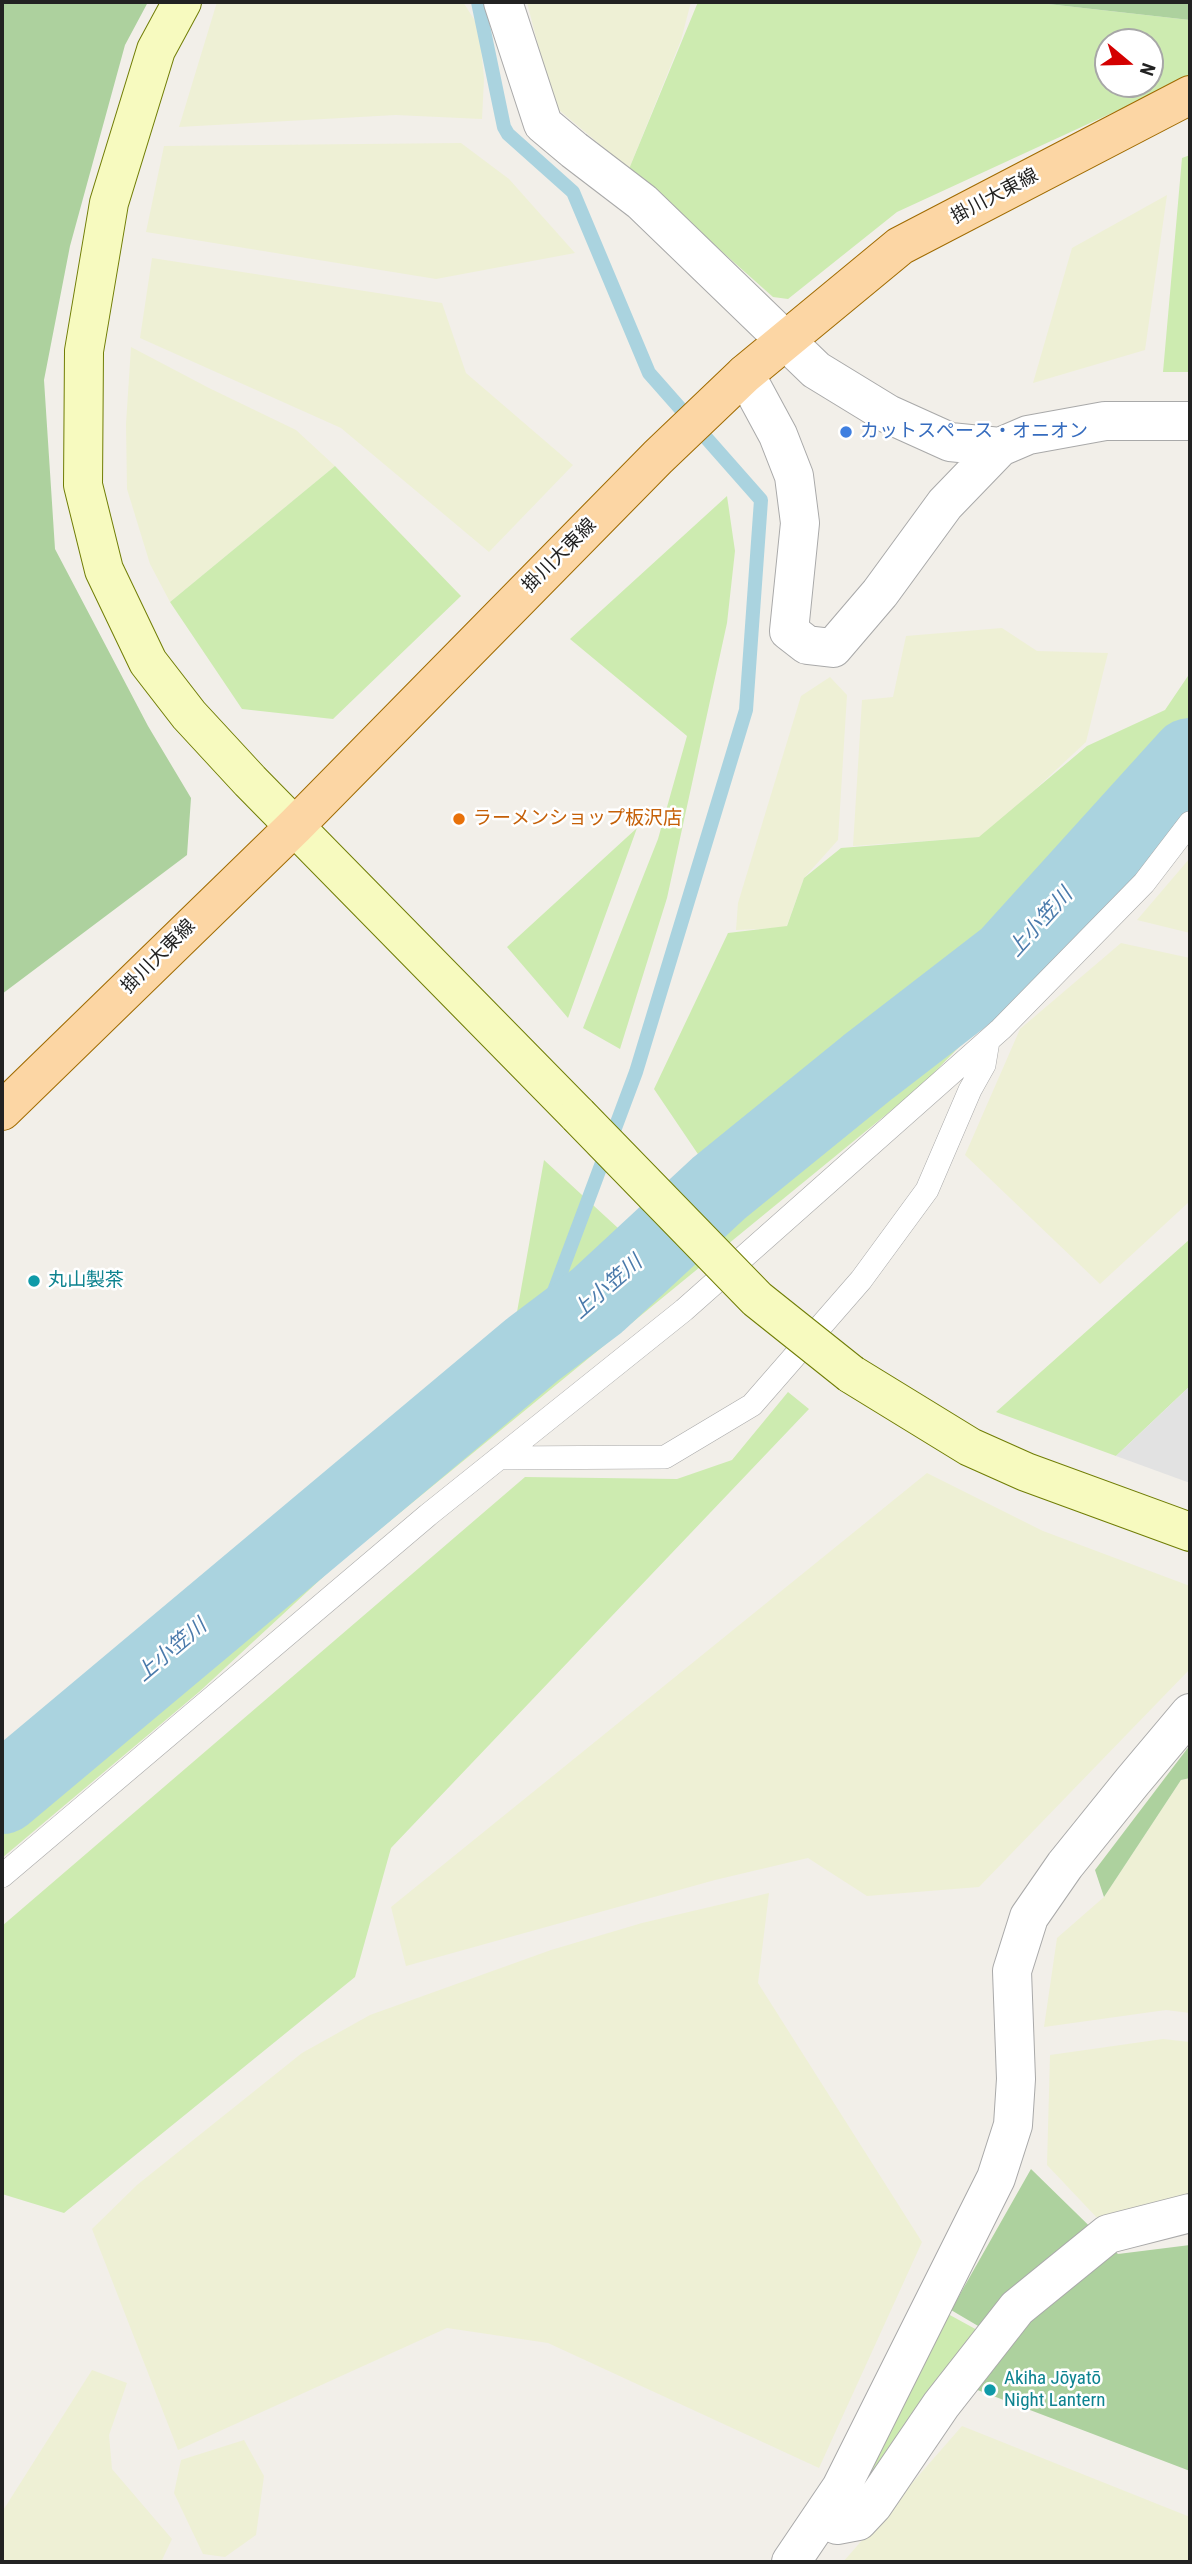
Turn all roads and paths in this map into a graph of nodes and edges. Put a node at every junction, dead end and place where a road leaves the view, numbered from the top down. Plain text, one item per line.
1 (183, 2) edge
2 (503, 2) edge
3 (1190, 95) edge
4 (785, 340) junction
5 (739, 380) junction
6 (1190, 421) edge
7 (1000, 447) junction
8 (1190, 823) edge
9 (295, 825) junction
10 (988, 1041) junction
11 (2, 1111) edge
12 (499, 1458) junction
13 (1190, 1532) edge
14 (1190, 1713) edge
15 (2, 1876) edge
16 (1190, 2213) edge
17 (821, 2518) junction
18 (791, 2562) edge

1 - 9 street
2 - 4 street
3 - 4 main road, 掛川大東線
4 - 5 main road, 掛川大東線
4 - 7 street
5 - 7 street
5 - 9 main road, 掛川大東線
6 - 7 street
8 - 10 lane
9 - 11 main road, 掛川大東線
9 - 13 street, bridge
10 - 12 lane
10 - 12 lane
12 - 15 lane
14 - 17 street
16 - 17 street
17 - 18 street

